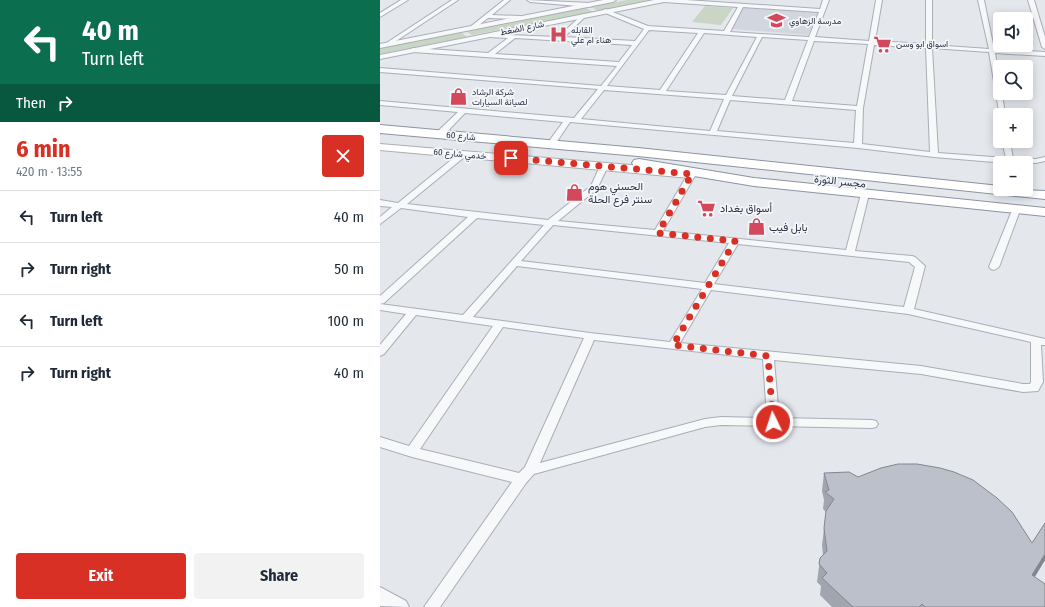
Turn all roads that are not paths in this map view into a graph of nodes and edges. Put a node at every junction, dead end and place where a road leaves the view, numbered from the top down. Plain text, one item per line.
1 (405, 0) edge
2 (455, 0) edge
3 (507, 0) edge
4 (530, 0) edge
5 (613, 0) edge
6 (664, 0) edge
7 (826, 0) edge
8 (879, 0) edge
9 (929, 0) edge
10 (981, 0) edge
11 (1031, 0) edge
12 (556, 1) edge
13 (606, 1) edge
14 (590, 4) junction
15 (742, 5) junction
16 (822, 11) junction
17 (605, 12) junction
18 (380, 15) edge
19 (487, 16) junction
20 (583, 16) junction
21 (520, 18) junction
22 (472, 28) junction
23 (647, 28) junction
24 (702, 32) junction
25 (726, 33) junction
26 (489, 35) junction
27 (514, 36) junction
28 (760, 36) junction
29 (559, 39) junction
30 (812, 39) junction
31 (635, 43) junction
32 (871, 43) junction
33 (388, 44) junction
34 (380, 46) edge
35 (928, 47) junction
36 (1045, 48) edge
37 (413, 50) junction
38 (992, 51) junction
39 (1045, 54) edge
40 (490, 55) junction
41 (380, 57) edge
42 (622, 64) junction
43 (380, 70) edge
44 (602, 87) junction
45 (662, 92) junction
46 (728, 97) junction
47 (788, 102) junction
48 (380, 103) edge
49 (860, 108) junction
50 (1001, 108) edge
51 (463, 111) junction
52 (568, 120) junction
53 (576, 121) junction
54 (380, 129) edge
55 (713, 133) junction
56 (440, 134) junction
57 (380, 138) edge
58 (551, 144) junction
59 (858, 146) junction
60 (380, 147) edge
61 (464, 154) junction
62 (934, 155) junction
63 (637, 157) junction
64 (1045, 159) edge
65 (993, 160) edge
66 (1033, 161) edge
67 (604, 166) junction
68 (740, 167) junction
69 (692, 174) junction
70 (707, 175) junction
71 (993, 181) edge
72 (1033, 183) edge
73 (1045, 184) edge
74 (1033, 187) edge
75 (1045, 188) edge
76 (865, 194) junction
77 (1045, 195) edge
78 (1045, 202) edge
79 (380, 203) edge
80 (400, 205) junction
81 (977, 206) junction
82 (1045, 212) edge
83 (1015, 213) junction
84 (475, 215) junction
85 (1045, 218) edge
86 (380, 221) edge
87 (551, 222) junction
88 (658, 233) junction
89 (735, 241) junction
90 (850, 252) junction
91 (515, 263) junction
92 (994, 267) dead end
93 (708, 287) junction
94 (380, 301) edge
95 (380, 307) edge
96 (908, 311) junction
97 (413, 312) junction
98 (465, 319) junction
99 (500, 324) junction
100 (590, 336) junction
101 (1041, 341) edge
102 (673, 345) junction
103 (380, 352) edge
104 (768, 356) junction
105 (773, 422) junction
106 (872, 424) dead end
107 (380, 442) edge
108 (412, 452) junction
109 (525, 475) junction
110 (380, 596) edge
111 (399, 607) edge
112 (431, 607) edge

1 - 18 street
2 - 33 street
3 - 19 street
4 - 12 street
5 - 13 street, شارع الضغط
6 - 15 street
6 - 17 street, شارع الضغط
7 - 16 street
8 - 32 street
9 - 35 street
10 - 38 street
11 - 36 street
12 - 14 street
13 - 14 street, شارع الضغط
14 - 21 street, شارع الضغط
15 - 16 street
15 - 25 street
16 - 30 street
17 - 20 street, شارع الضغط
17 - 23 street
19 - 21 street
19 - 22 street
20 - 26 street, شارع الضغط
20 - 29 street
21 - 22 street, شارع الضغط
22 - 33 street, شارع الضغط
23 - 24 street
23 - 31 street
24 - 25 street
24 - 45 street
25 - 28 street
26 - 27 street
26 - 37 street, شارع الضغط
27 - 29 street
27 - 40 street
28 - 30 street
28 - 46 street
29 - 31 street
30 - 32 street
30 - 47 street
31 - 42 street
32 - 35 street
32 - 49 street
33 - 34 street, شارع الضغط
35 - 38 street
35 - 62 street
37 - 40 street
37 - 41 street, شارع الضغط
38 - 39 street
38 - 50 street
40 - 42 street
42 - 44 street
43 - 44 street
44 - 45 street
44 - 53 street
45 - 46 street
46 - 47 street
46 - 55 street
47 - 49 street
48 - 51 street
49 - 59 street
51 - 52 street
51 - 56 street
52 - 53 street
52 - 58 street
53 - 55 street
54 - 56 highway, شارع 60
55 - 59 street
56 - 58 highway, شارع 60
57 - 63 highway, شارع 60
58 - 63 highway, شارع 60
59 - 62 street
60 - 61 main road, خدمي شارع 60
61 - 67 main road, خدمي شارع 60
61 - 80 street
62 - 65 street
63 - 68 highway, مجسر الثورة
63 - 70 highway
63 - 71 highway
64 - 66 street
67 - 69 main road, خدمي شارع 60
67 - 87 street
68 - 77 highway, مجسر الثورة
68 - 78 highway, مجسر الثورة
69 - 70 main road, خدمي شارع 60
69 - 88 street
70 - 76 highway
72 - 73 highway
74 - 75 highway
76 - 81 highway
76 - 90 street
79 - 80 street
80 - 84 street
80 - 86 street
81 - 82 highway
81 - 83 highway
83 - 85 highway
83 - 92 street
84 - 87 street
84 - 94 street
87 - 88 street
87 - 91 street
88 - 89 street
89 - 90 street
89 - 93 street
90 - 96 street
91 - 93 street
91 - 98 street
93 - 96 street
93 - 102 street
95 - 97 street
96 - 101 street
97 - 98 street
97 - 103 street
98 - 99 street
99 - 100 street
99 - 108 street
100 - 102 street
100 - 109 street
101 - 104 street
102 - 104 street
104 - 105 street
105 - 106 street
105 - 109 street
107 - 108 street
108 - 109 street
109 - 112 street
110 - 111 street

